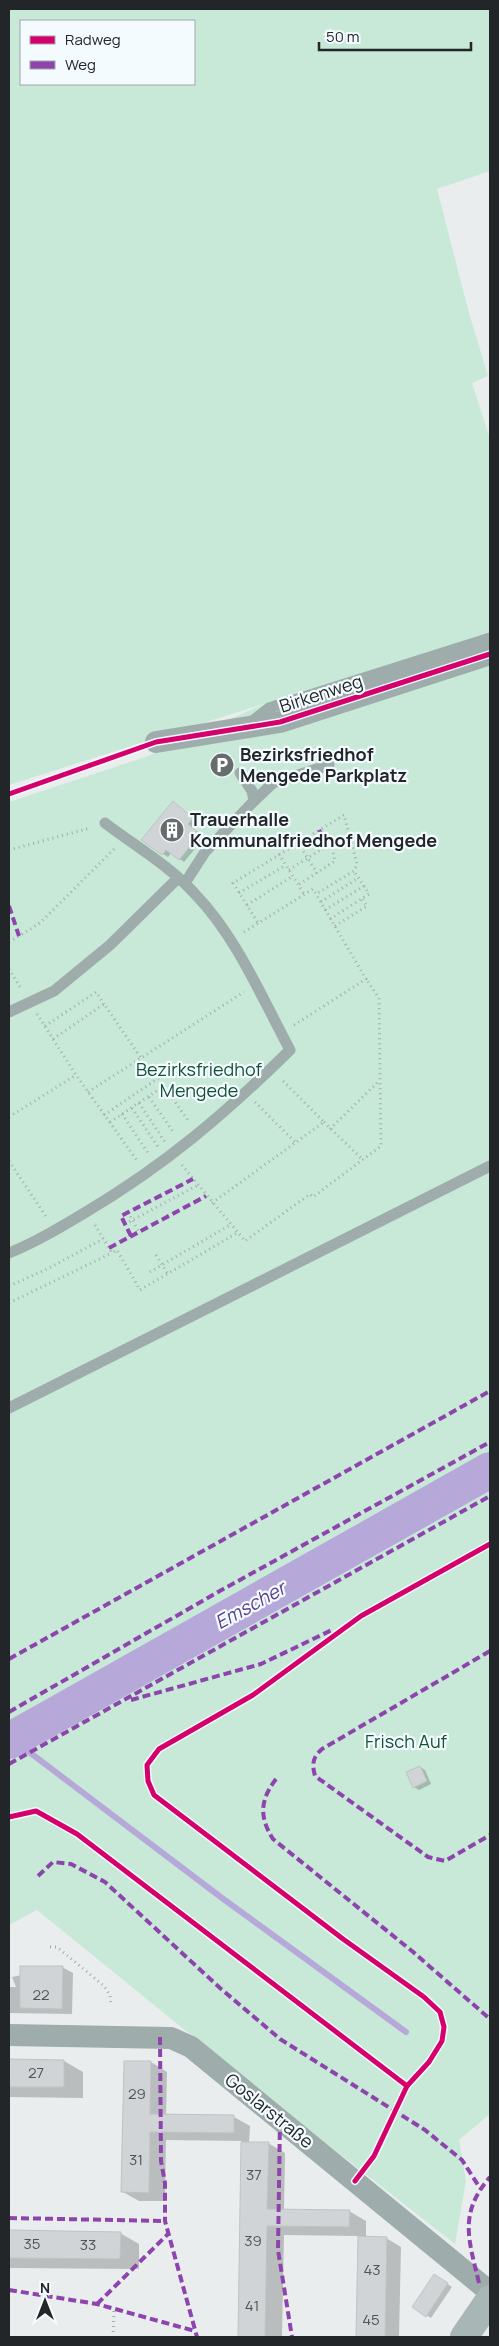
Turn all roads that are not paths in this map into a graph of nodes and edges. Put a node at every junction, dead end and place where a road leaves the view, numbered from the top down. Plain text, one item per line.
1 (490, 638) edge
2 (490, 654) edge
3 (242, 728) junction
4 (156, 742) dead end
5 (329, 766) dead end
6 (240, 773) dead end
7 (254, 801) junction
8 (105, 824) road end
9 (181, 880) junction
10 (9, 1012) edge
11 (490, 1166) edge
12 (9, 1253) edge
13 (9, 1408) edge
14 (9, 2034) edge
15 (490, 2292) edge
16 (490, 2299) edge
17 (464, 2337) edge

1 - 3 lane
2 - 3 street, Birkenweg
3 - 4 street, Birkenweg
5 - 7 lane
6 - 7 lane
7 - 9 lane
8 - 9 lane
9 - 10 lane
9 - 12 lane
11 - 13 lane
14 - 15 street, Goslarstraße
16 - 17 main road

